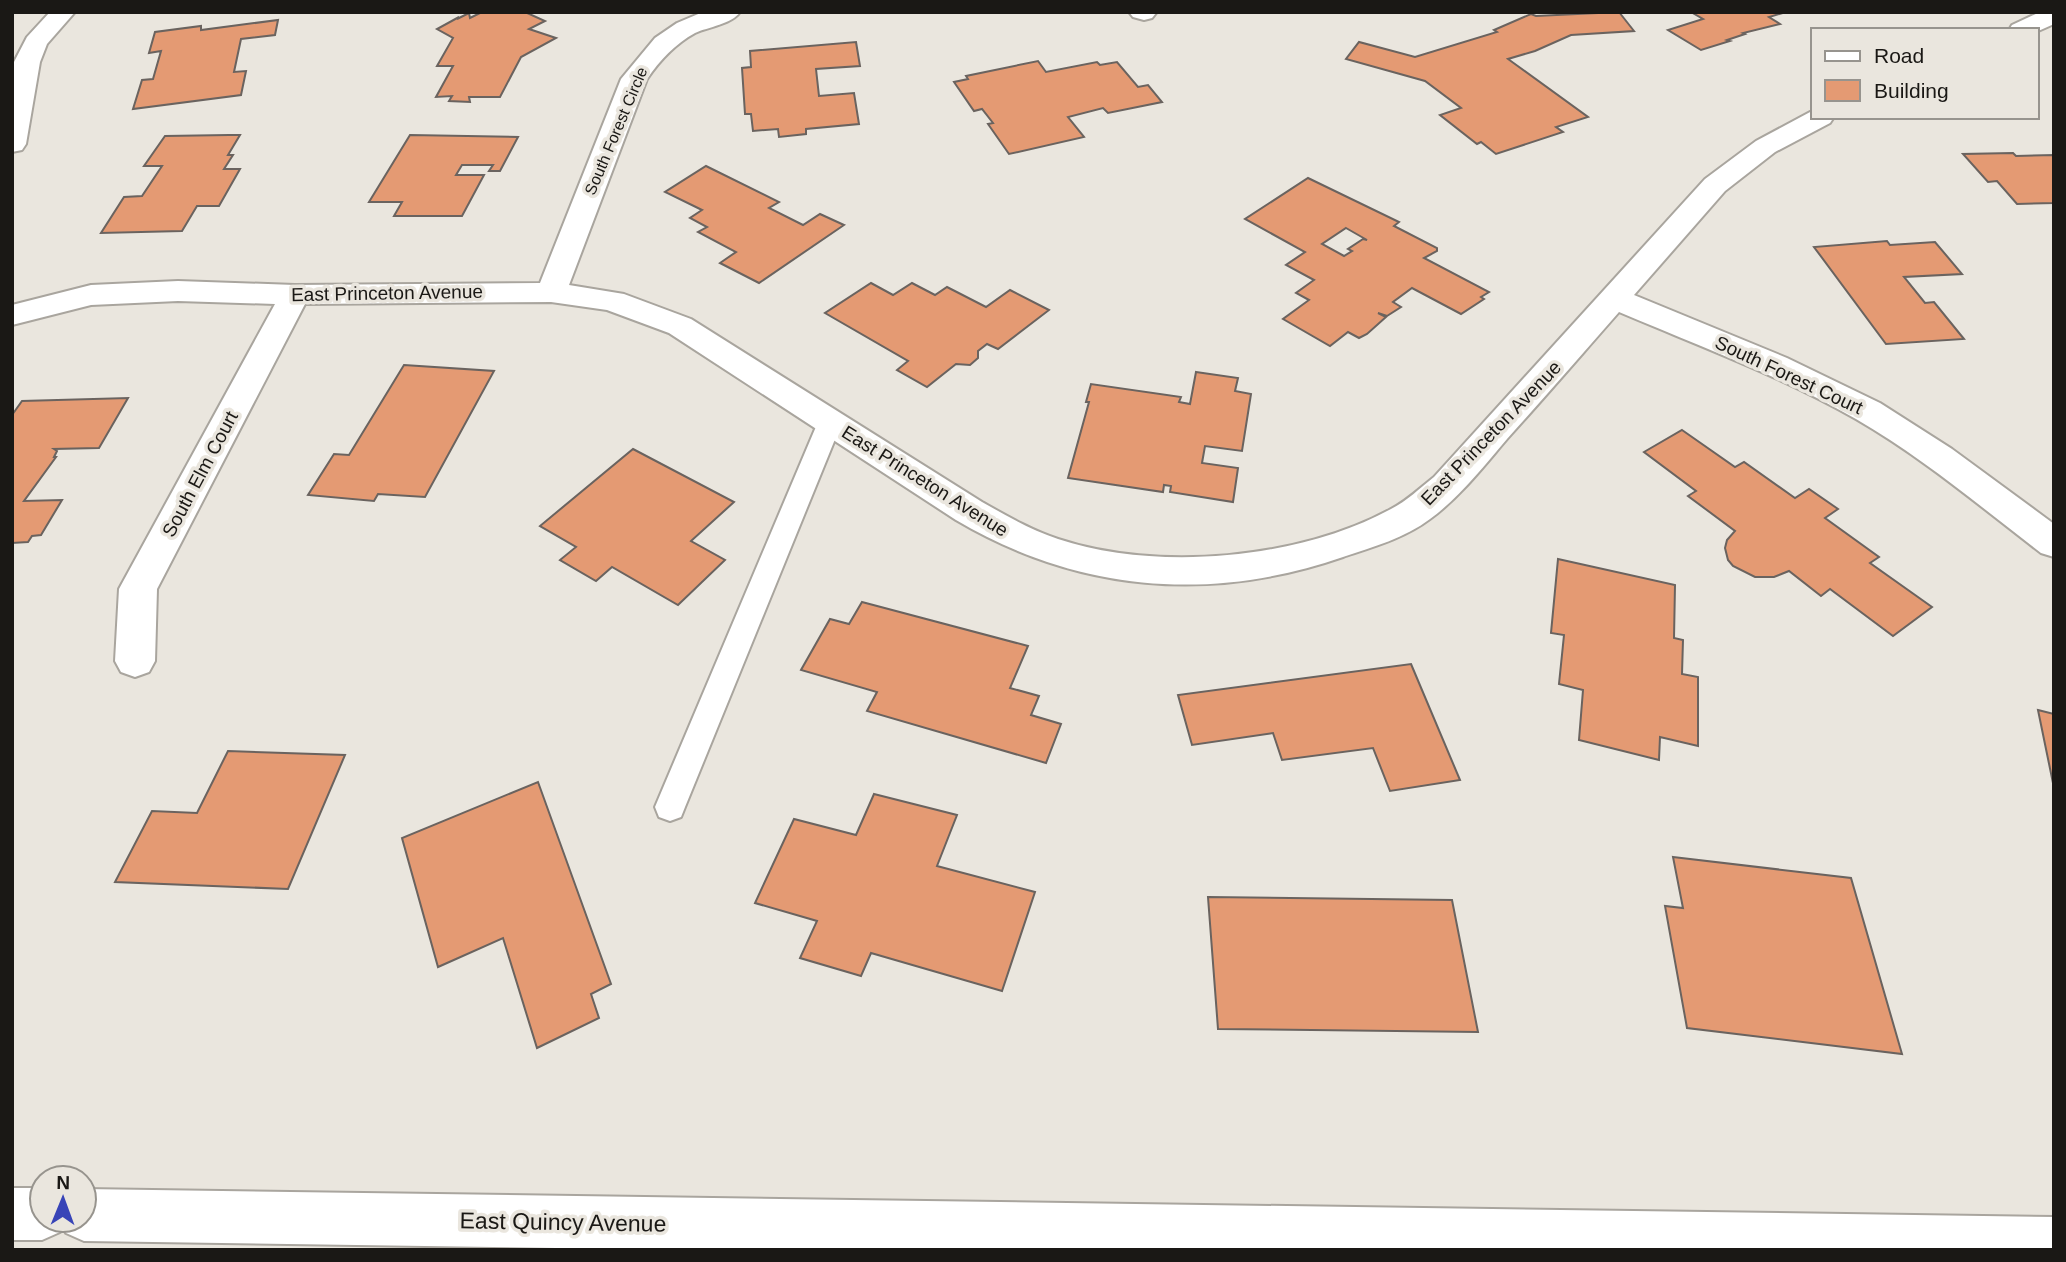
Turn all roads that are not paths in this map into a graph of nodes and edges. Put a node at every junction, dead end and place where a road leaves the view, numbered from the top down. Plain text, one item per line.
1 (63, 12) edge
2 (728, 12) edge
3 (2054, 15) edge
4 (2025, 28) edge
5 (1817, 119) edge
6 (12, 144) edge
7 (551, 292) junction
8 (295, 295) junction
9 (1616, 299) junction
10 (12, 315) edge
11 (830, 422) junction
12 (2054, 543) edge
13 (135, 661) dead end
14 (670, 807) dead end
15 (98, 1214) edge
16 (1042, 1239) edge
17 (2054, 1243) edge

1 - 6 street
2 - 7 street, South Forest Circle
3 - 4 street
5 - 9 street, East Princeton Avenue
7 - 8 street, East Princeton Avenue
7 - 11 street, East Princeton Avenue
8 - 10 street, East Princeton Avenue
8 - 13 street, South Elm Court
9 - 11 street, East Princeton Avenue
9 - 12 street, South Forest Court
11 - 14 lane
15 - 16 street, East Quincy Avenue
16 - 17 street, East Quincy Avenue

